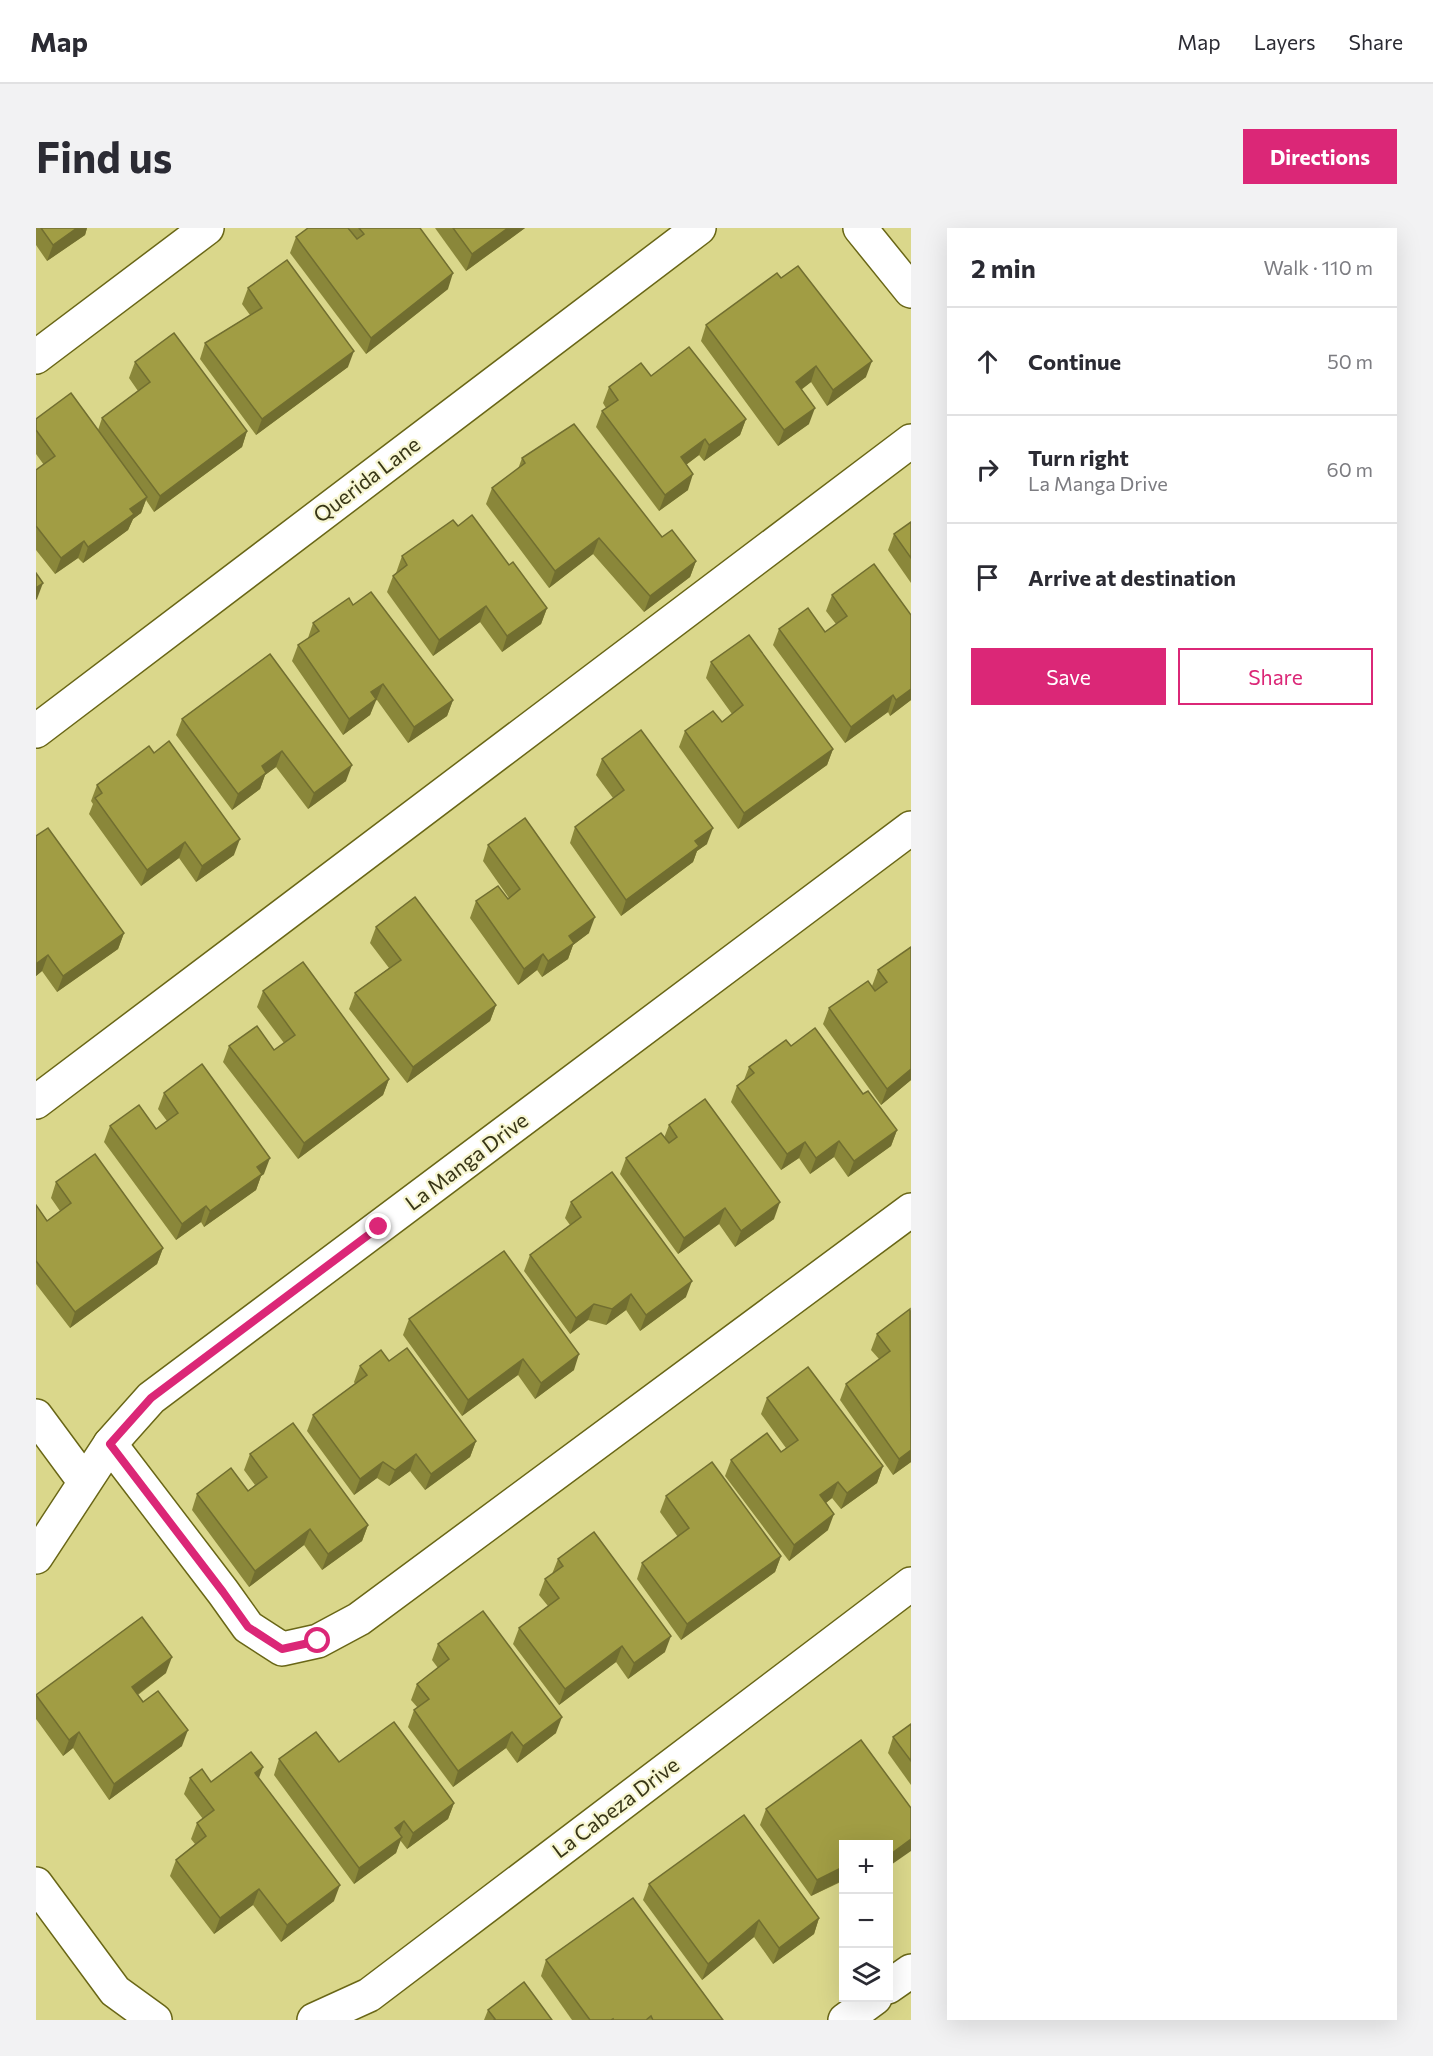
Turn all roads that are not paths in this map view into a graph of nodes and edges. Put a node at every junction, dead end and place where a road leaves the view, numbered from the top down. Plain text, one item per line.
1 (207, 228) edge
2 (699, 228) edge
3 (860, 228) edge
4 (911, 291) edge
5 (36, 357) edge
6 (911, 441) edge
7 (36, 731) edge
8 (911, 828) edge
9 (36, 1102) edge
10 (911, 1210) edge
11 (36, 1416) edge
12 (110, 1444) junction
13 (84, 1481) junction
14 (36, 1557) edge
15 (911, 1584) edge
16 (36, 1884) edge
17 (911, 1971) edge
18 (893, 1984) edge
19 (870, 2002) edge
20 (154, 2020) edge
21 (314, 2020) edge
22 (845, 2020) edge

1 - 5 street
2 - 7 street, Querida Lane
3 - 4 street
6 - 9 street
8 - 12 street, La Manga Drive
10 - 12 street
11 - 13 street
12 - 13 street, La Manga Drive
13 - 14 street, La Manga Drive
15 - 21 street, La Cabeza Drive
16 - 20 street
17 - 18 street
19 - 22 street

